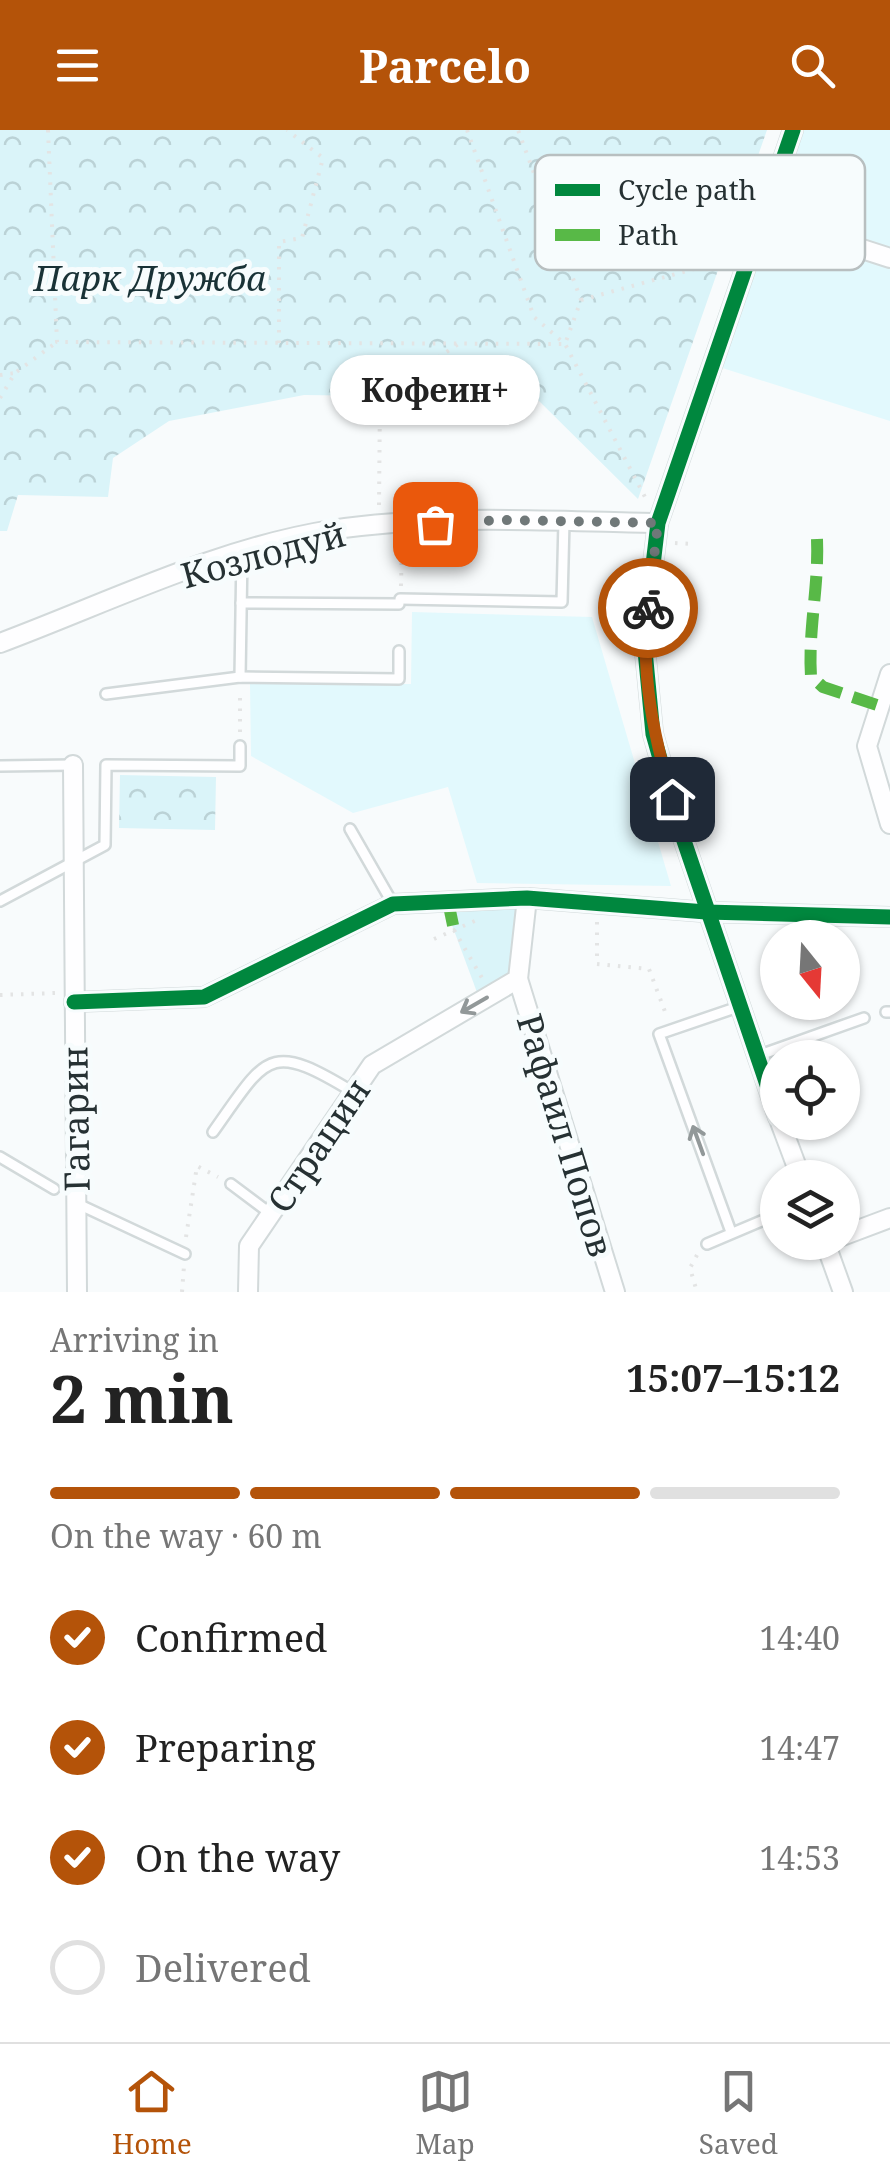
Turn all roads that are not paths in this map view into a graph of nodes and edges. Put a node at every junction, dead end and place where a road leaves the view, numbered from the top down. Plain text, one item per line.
1 (793, 130) edge
2 (784, 155) edge
3 (865, 250) edge
4 (890, 258) edge
5 (745, 270) edge
6 (564, 521) junction
7 (658, 523) junction
8 (242, 552) junction
9 (241, 602) junction
10 (0, 643) edge
11 (398, 652) dead end
12 (890, 674) edge
13 (240, 677) junction
14 (106, 694) dead end
15 (240, 746) road end
16 (73, 765) joint
17 (0, 766) edge
18 (890, 824) edge
19 (350, 829) dead end
20 (72, 863) junction
21 (527, 898) junction
22 (0, 901) edge
23 (393, 904) junction
24 (706, 912) junction
25 (890, 916) edge
26 (518, 979) junction
27 (74, 997) junction
28 (738, 1007) junction
29 (864, 1018) dead end
30 (755, 1056) junction
31 (760, 1069) edge
32 (354, 1092) junction
33 (213, 1132) dead end
34 (0, 1157) edge
35 (231, 1184) road end
36 (54, 1189) dead end
37 (76, 1203) junction
38 (272, 1214) junction
39 (890, 1218) edge
40 (760, 1221) edge
41 (860, 1229) edge
42 (731, 1232) junction
43 (707, 1244) road end
44 (185, 1254) dead end
45 (832, 1260) edge
46 (77, 1292) edge
47 (248, 1292) edge
48 (614, 1292) edge
49 (843, 1292) edge

1 - 2 street
3 - 4 street
5 - 7 street
6 - 7 street, Козлодуй
6 - 8 street, Козлодуй
6 - 9 lane
7 - 24 street
8 - 9 lane
8 - 10 street, Козлодуй
9 - 13 lane
11 - 13 lane
12 - 18 street
13 - 14 lane
15 - 20 lane
16 - 17 lane
16 - 20 street, Гагарин
19 - 23 lane
20 - 22 lane
20 - 27 street, Гагарин
21 - 23 street
21 - 24 street
21 - 26 street
23 - 27 street
24 - 25 street
24 - 28 street
26 -> 32 street, Страцин
26 - 48 street, Рафаил Попов
27 - 37 street, Гагарин
28 - 30 street
42 -> 28 lane
29 - 30 lane
30 - 31 street
32 - 33 lane
32 - 38 street, Страцин
34 - 36 lane
35 - 38 lane
37 - 44 lane
37 - 46 street, Гагарин
38 - 47 street, Страцин
39 - 41 street
40 - 42 lane
42 - 43 lane
45 - 49 street

